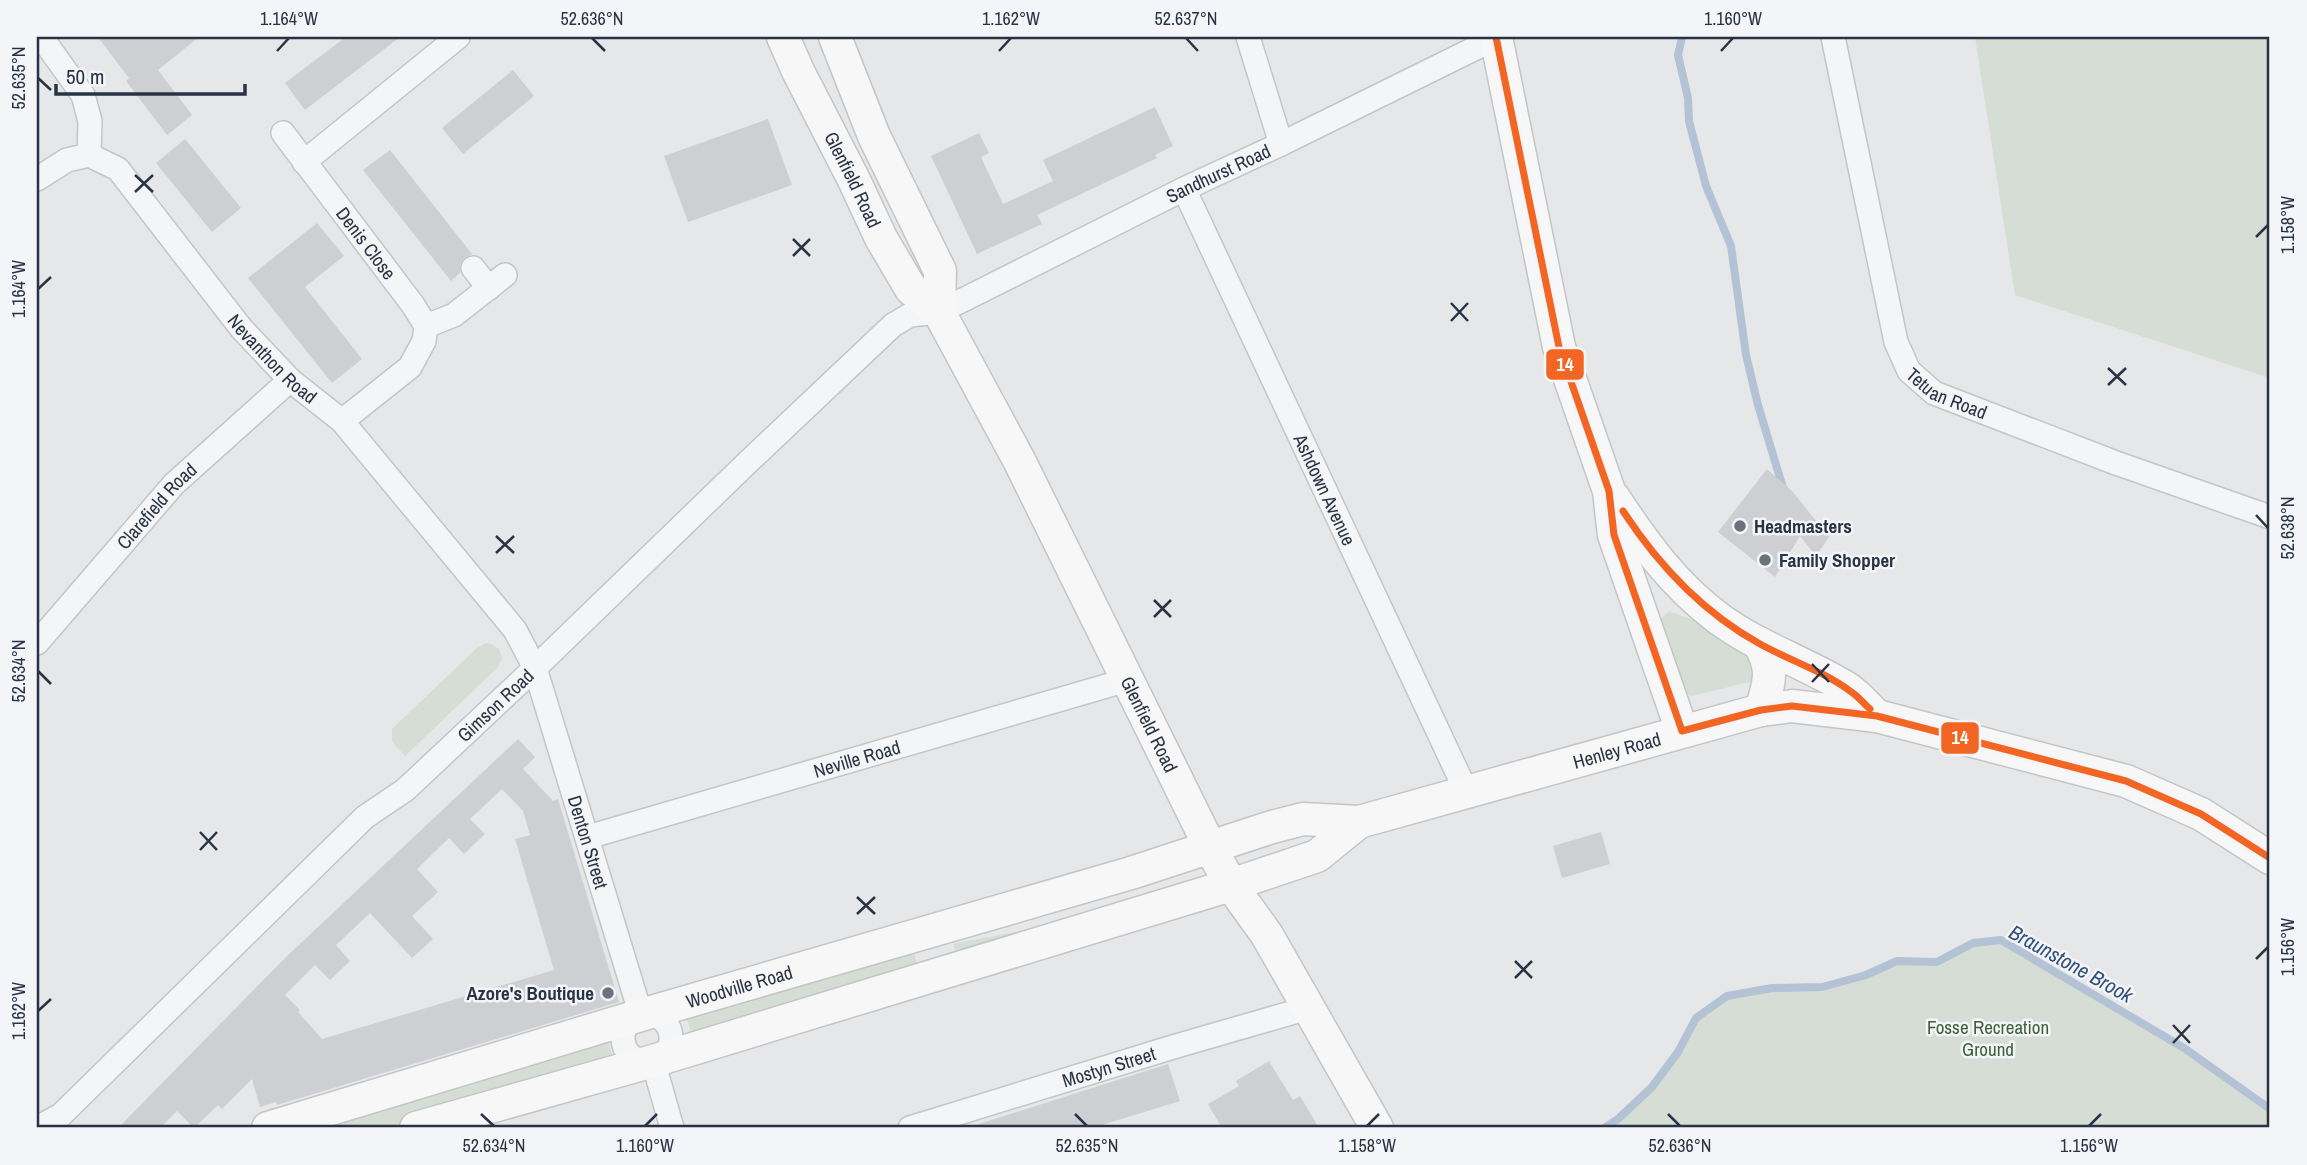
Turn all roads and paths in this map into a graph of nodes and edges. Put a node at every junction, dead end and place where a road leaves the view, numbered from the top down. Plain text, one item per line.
1 (45, 37) edge
2 (783, 37) edge
3 (835, 37) edge
4 (1248, 37) edge
5 (1497, 37) edge
6 (1833, 37) edge
7 (445, 41) edge
8 (283, 133) dead end
9 (1281, 144) junction
10 (89, 155) junction
11 (304, 162) junction
12 (37, 179) edge
13 (1184, 189) junction
14 (473, 268) dead end
15 (939, 312) junction
16 (426, 326) junction
17 (290, 380) junction
18 (342, 421) junction
19 (1609, 491) junction
20 (2270, 517) edge
21 (1682, 588) junction
22 (1639, 610) junction
23 (37, 643) edge
24 (1759, 643) junction
25 (535, 668) junction
26 (1127, 680) junction
27 (1760, 710) junction
28 (1877, 716) junction
29 (1682, 731) junction
30 (1466, 791) junction
31 (1359, 822) junction
32 (588, 837) junction
33 (1210, 847) junction
34 (2270, 858) edge
35 (1231, 886) junction
36 (927, 932) junction
37 (937, 975) junction
38 (1308, 1008) junction
39 (641, 1014) junction
40 (653, 1061) junction
41 (61, 1122) edge
42 (37, 1128) edge
43 (268, 1128) edge
44 (416, 1128) edge
45 (672, 1128) edge
46 (910, 1128) edge
47 (1377, 1128) edge

1 - 10 street
2 - 15 street, Glenfield Road
3 - 15 street, Glenfield Road
4 - 9 street
5 - 9 street, Sandhurst Road
5 - 19 street
6 - 20 street, Tetuan Road
7 - 11 street
8 - 11 street, Denis Close
9 - 13 street, Sandhurst Road
10 - 12 street
10 - 17 street, Nevanthon Road
11 - 16 street, Denis Close
13 - 15 street, Sandhurst Road
13 - 30 street, Ashdown Avenue
14 - 16 street
15 - 25 street, Gimson Road
15 - 26 street, Glenfield Road
16 - 18 street
17 - 18 street, Nevanthon Road
17 - 23 street, Clarefield Road
18 - 25 street, Nevanthon Road
19 - 21 street
19 - 22 street
21 - 22 street
21 - 24 street
22 - 29 street
24 - 27 street
24 - 28 street
25 - 32 street, Denton Street
25 - 41 street, Gimson Road
26 - 32 street, Neville Road
26 - 33 street, Glenfield Road
27 - 28 street, Henley Road
27 - 29 street, Henley Road
28 - 34 street, Henley Road
29 - 30 street, Henley Road
30 - 31 street, Henley Road
31 - 33 street, Henley Road
31 - 35 street, Henley Road
32 - 39 street, Denton Street
33 - 35 street, Glenfield Road
33 - 36 street, Woodville Road
35 - 37 street
35 - 38 street, Glenfield Road
36 - 37 street
36 - 39 street, Woodville Road
37 - 40 street
38 - 46 street, Mostyn Street
38 - 47 street, Glenfield Road
39 - 40 street
39 - 40 street
39 - 43 street, Woodville Road
40 - 44 street
40 - 45 street
41 - 42 street, Gimson Road

